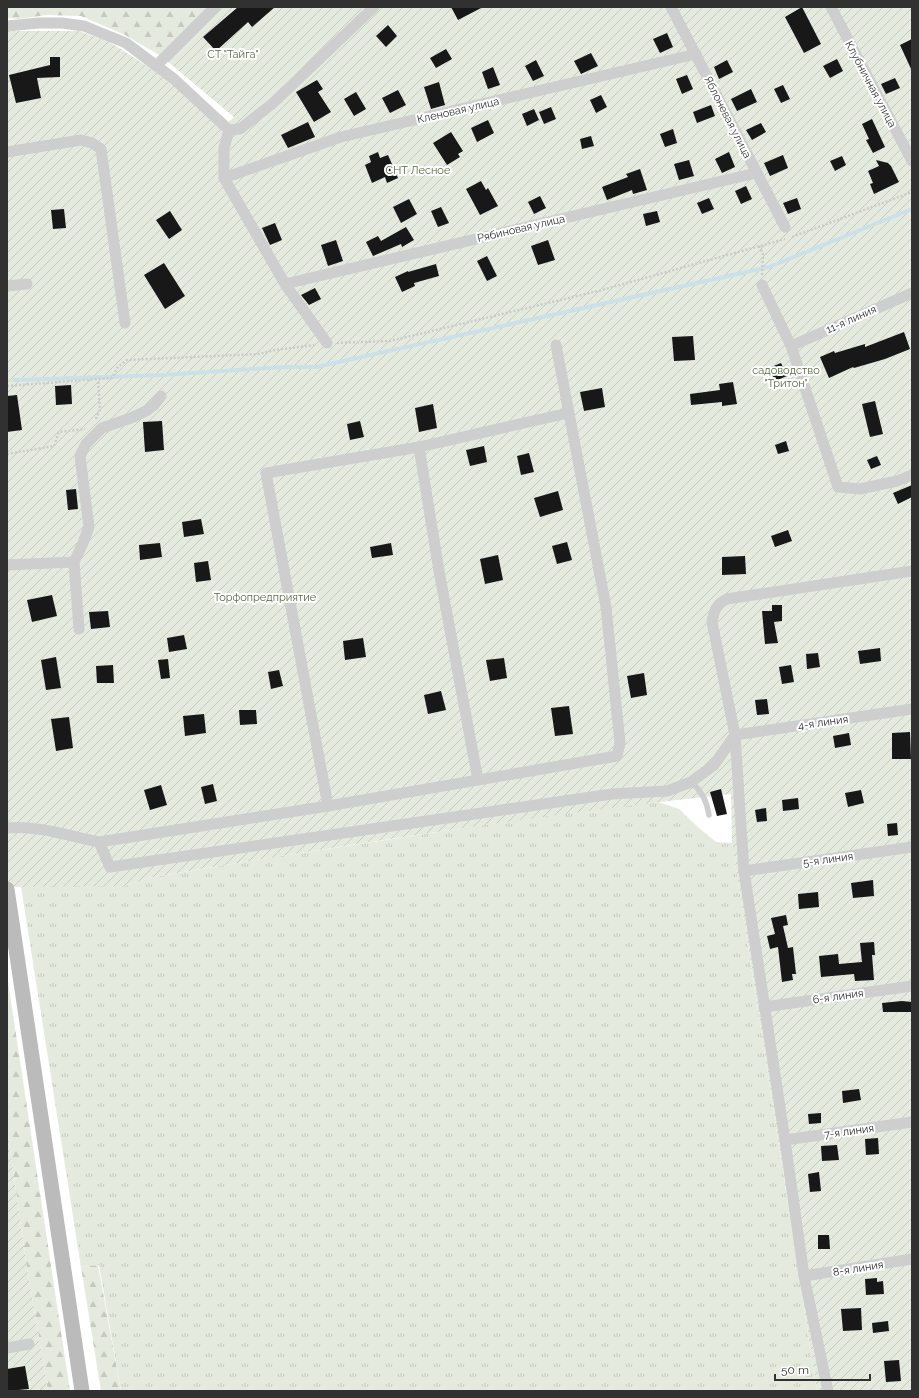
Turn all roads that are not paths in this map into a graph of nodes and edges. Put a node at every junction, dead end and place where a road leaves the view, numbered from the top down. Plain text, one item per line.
1 (215, 7) edge
2 (374, 7) edge
3 (670, 7) edge
4 (831, 7) edge
5 (7, 26) edge
6 (696, 54) junction
7 (157, 65) junction
8 (229, 130) junction
9 (7, 152) edge
10 (912, 161) edge
11 (756, 173) junction
12 (224, 178) junction
13 (785, 227) dead end
14 (27, 284) dead end
15 (285, 284) junction
16 (762, 285) road end
17 (7, 286) edge
18 (912, 293) edge
19 (125, 323) dead end
20 (327, 343) road end
21 (556, 344) dead end
22 (791, 346) junction
23 (161, 396) dead end
24 (568, 413) junction
25 (419, 447) junction
26 (912, 474) edge
27 (74, 562) junction
28 (7, 565) edge
29 (912, 571) edge
30 (79, 630) dead end
31 (912, 710) edge
32 (734, 735) junction
33 (478, 780) junction
34 (691, 782) junction
35 (328, 806) junction
36 (709, 815) dead end
37 (7, 828) edge
38 (99, 842) junction
39 (912, 847) edge
40 (744, 871) junction
41 (7, 889) edge
42 (912, 986) edge
43 (764, 1007) junction
44 (912, 1122) edge
45 (785, 1140) junction
46 (912, 1259) edge
47 (804, 1276) junction
48 (29, 1344) dead end
49 (7, 1348) edge
50 (82, 1391) edge
51 (828, 1391) edge

1 - 7 street
2 - 8 street
3 - 6 street, Яблоневая улица
4 - 10 street, Клубничная улица
5 - 7 street
6 - 11 street, Яблоневая улица
6 - 12 street, Кленовая улица
7 - 8 street
8 - 12 street
9 - 19 street
11 - 13 street, Яблоневая улица
11 - 15 street, Рябиновая улица
12 - 15 street
14 - 17 street
15 - 20 street
16 - 22 street
18 - 22 street, 11-я линия
21 - 24 street
22 - 26 street
23 - 27 street
24 - 25 street
24 - 33 street
25 - 33 street
25 - 35 street
27 - 28 street
27 - 30 street
29 - 32 street
31 - 32 street, 4-я линия
32 - 34 street
32 - 40 street
33 - 35 street
34 - 36 lane
34 - 38 street
35 - 38 street
37 - 38 street
39 - 40 street, 5-я линия
40 - 43 street
41 - 50 main road
42 - 43 street, 6-я линия
43 - 45 street
44 - 45 street, 7-я линия
45 - 47 street
46 - 47 street, 8-я линия
47 - 51 street
48 - 49 street

